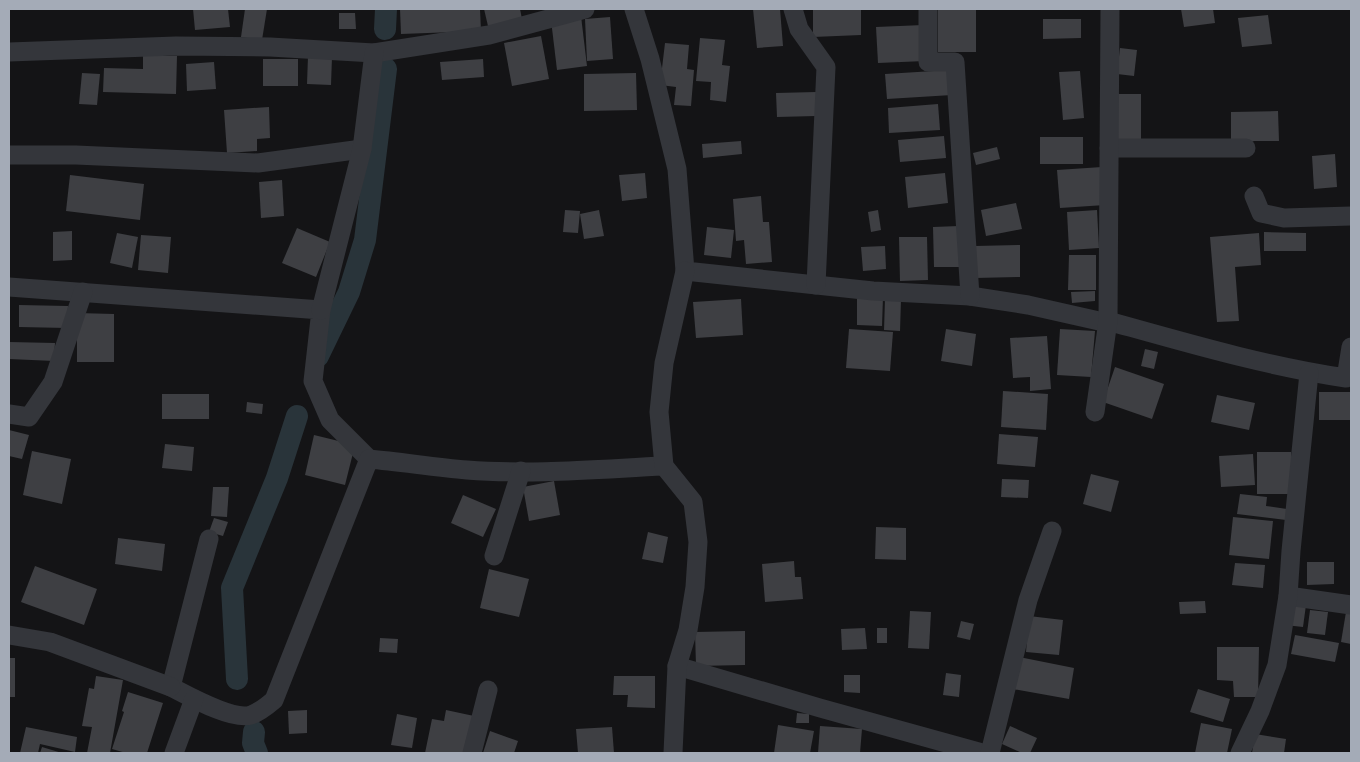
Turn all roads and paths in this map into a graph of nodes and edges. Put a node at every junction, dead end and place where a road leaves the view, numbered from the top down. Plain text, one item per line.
1 (584, 9) edge
2 (634, 9) edge
3 (793, 9) edge
4 (928, 9) edge
5 (1110, 9) edge
6 (9, 52) edge
7 (374, 53) junction
8 (1109, 148) junction
9 (1246, 148) dead end
10 (362, 149) junction
11 (9, 155) edge
12 (1254, 196) dead end
13 (1351, 216) edge
14 (685, 271) junction
15 (816, 285) junction
16 (9, 287) edge
17 (83, 292) junction
18 (970, 296) junction
19 (321, 310) junction
20 (1108, 321) junction
21 (1351, 347) edge
22 (1309, 373) junction
23 (1095, 412) dead end
24 (9, 414) edge
25 (369, 459) junction
26 (664, 466) junction
27 (522, 471) junction
28 (1052, 530) dead end
29 (209, 538) dead end
30 (494, 556) dead end
31 (1288, 596) junction
32 (1351, 605) edge
33 (9, 635) edge
34 (677, 666) junction
35 (171, 687) junction
36 (488, 690) dead end
37 (194, 698) junction
38 (174, 753) edge
39 (472, 753) edge
40 (673, 753) edge
41 (982, 753) edge
42 (990, 753) edge
43 (1240, 753) edge

1 - 7 street
2 - 14 street
3 - 15 street
4 - 18 street
5 - 8 street
6 - 7 street
7 - 10 street
8 - 9 street
8 - 20 street
10 - 11 street
10 - 19 street
12 - 13 street
14 - 15 street
14 - 26 street
15 - 18 street
16 - 17 street
17 - 19 street
17 - 24 street
18 - 20 street
19 - 25 street
20 - 22 street
20 - 23 street
21 - 22 street
22 - 31 street
25 - 27 street
25 - 37 street
26 - 27 street
26 - 34 street
27 - 30 street
28 - 42 street
29 - 35 street
31 - 32 street
31 - 43 street
33 - 35 street
34 - 40 street
34 - 41 street
35 - 37 street
36 - 39 street
37 - 38 street

